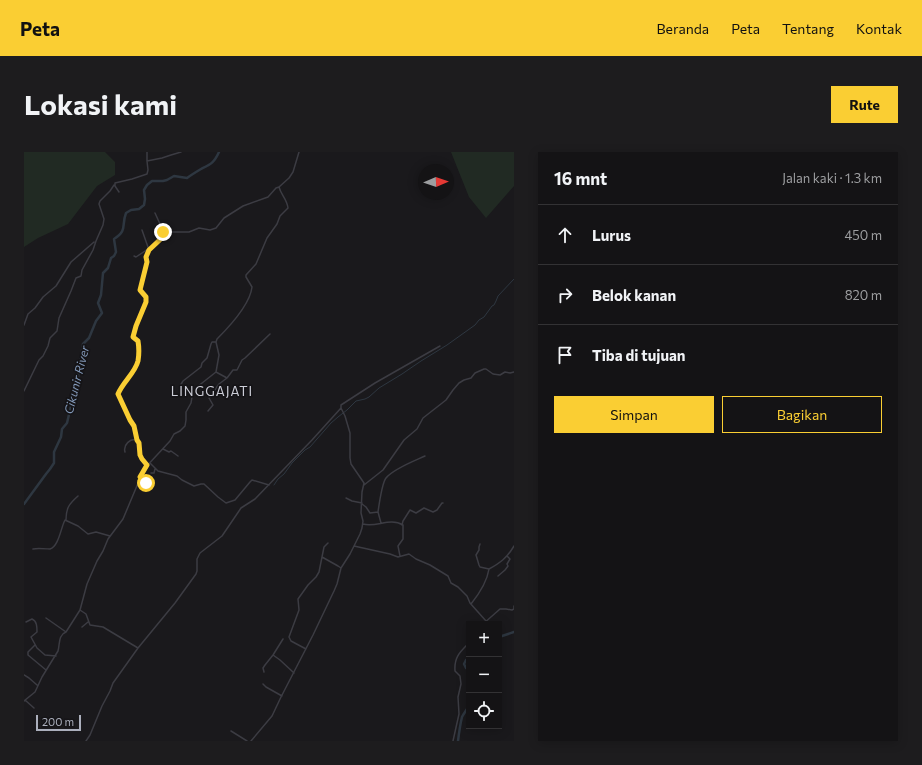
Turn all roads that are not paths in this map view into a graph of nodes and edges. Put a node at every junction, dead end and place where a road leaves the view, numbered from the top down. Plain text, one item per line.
1 (146, 152) edge
2 (181, 152) edge
3 (299, 152) edge
4 (147, 161) junction
5 (114, 185) junction
6 (279, 187) junction
7 (119, 192) dead end
8 (155, 213) dead end
9 (142, 230) dead end
10 (165, 235) junction
11 (96, 241) junction
12 (149, 249) junction
13 (134, 256) dead end
14 (24, 325) edge
15 (270, 334) dead end
16 (216, 342) junction
17 (440, 346) dead end
18 (216, 372) junction
19 (514, 372) edge
20 (227, 378) junction
21 (180, 386) dead end
22 (24, 391) edge
23 (341, 408) junction
24 (208, 411) dead end
25 (137, 440) junction
26 (163, 449) junction
27 (125, 452) dead end
28 (178, 456) dead end
29 (425, 456) dead end
30 (149, 463) junction
31 (147, 465) junction
32 (155, 469) junction
33 (151, 473) dead end
34 (140, 477) junction
35 (151, 484) dead end
36 (269, 485) junction
37 (364, 485) junction
38 (78, 496) dead end
39 (346, 498) dead end
40 (443, 503) dead end
41 (362, 504) junction
42 (378, 512) junction
43 (66, 520) junction
44 (381, 523) junction
45 (363, 524) junction
46 (402, 525) junction
47 (110, 536) junction
48 (328, 542) dead end
49 (480, 544) dead end
50 (354, 546) junction
51 (514, 546) edge
52 (33, 549) dead end
53 (507, 556) junction
54 (322, 557) junction
55 (400, 557) junction
56 (341, 568) junction
57 (489, 569) junction
58 (498, 576) dead end
59 (471, 604) junction
60 (514, 606) edge
61 (80, 610) junction
62 (46, 618) dead end
63 (486, 621) joint
64 (26, 622) dead end
65 (88, 622) junction
66 (82, 627) dead end
67 (66, 632) junction
68 (283, 639) dead end
69 (35, 644) junction
70 (466, 646) edge
71 (138, 648) junction
72 (306, 649) junction
73 (272, 655) junction
74 (56, 656) junction
75 (46, 670) junction
76 (264, 672) dead end
77 (294, 673) junction
78 (24, 675) edge
79 (263, 684) dead end
80 (37, 686) junction
81 (282, 696) junction
82 (25, 701) edge
83 (34, 708) dead end
84 (231, 731) dead end
85 (86, 741) edge
86 (247, 741) edge
87 (250, 741) edge
88 (453, 741) edge

1 - 4 street
2 - 4 street
3 - 6 street
4 - 5 street
5 - 7 street
5 - 11 street
6 - 10 street
6 - 16 street
8 - 10 street
9 - 12 street
10 - 12 street
11 - 14 street
11 - 22 street
12 - 13 street
12 - 25 street
15 - 20 street
16 - 18 street
16 - 21 street
17 - 23 street
18 - 20 street
18 - 26 street
19 - 37 street
20 - 24 street
23 - 36 street
23 - 37 street
25 - 27 street
25 - 31 street
26 - 28 street
26 - 30 street
29 - 42 street
30 - 31 street
30 - 32 street
31 - 34 street
32 - 33 street
32 - 36 street
34 - 35 street
34 - 47 street
36 - 71 street
37 - 41 street
38 - 43 street
39 - 41 street
40 - 46 street
41 - 42 street
41 - 45 street
42 - 44 street
43 - 47 street
43 - 52 street
44 - 45 street
44 - 46 street
45 - 50 street
46 - 55 street
47 - 61 street
48 - 54 street
49 - 57 street
50 - 55 street
50 - 56 street
51 - 53 street
53 - 57 street
53 - 58 street
54 - 56 street
54 - 72 street
55 - 59 street
56 - 72 street
57 - 59 street
59 - 63 street
60 - 63 street
61 - 65 street
61 - 67 street
62 - 67 street
64 - 69 street
65 - 66 street
65 - 71 street
67 - 74 street
68 - 73 street
69 - 74 street
69 - 75 street
70 - 88 street
71 - 85 street
72 - 77 street
73 - 76 street
73 - 77 street
74 - 75 street
75 - 80 street
77 - 81 street
78 - 80 street
79 - 81 street
80 - 82 street
81 - 87 street
82 - 83 street
84 - 86 street

